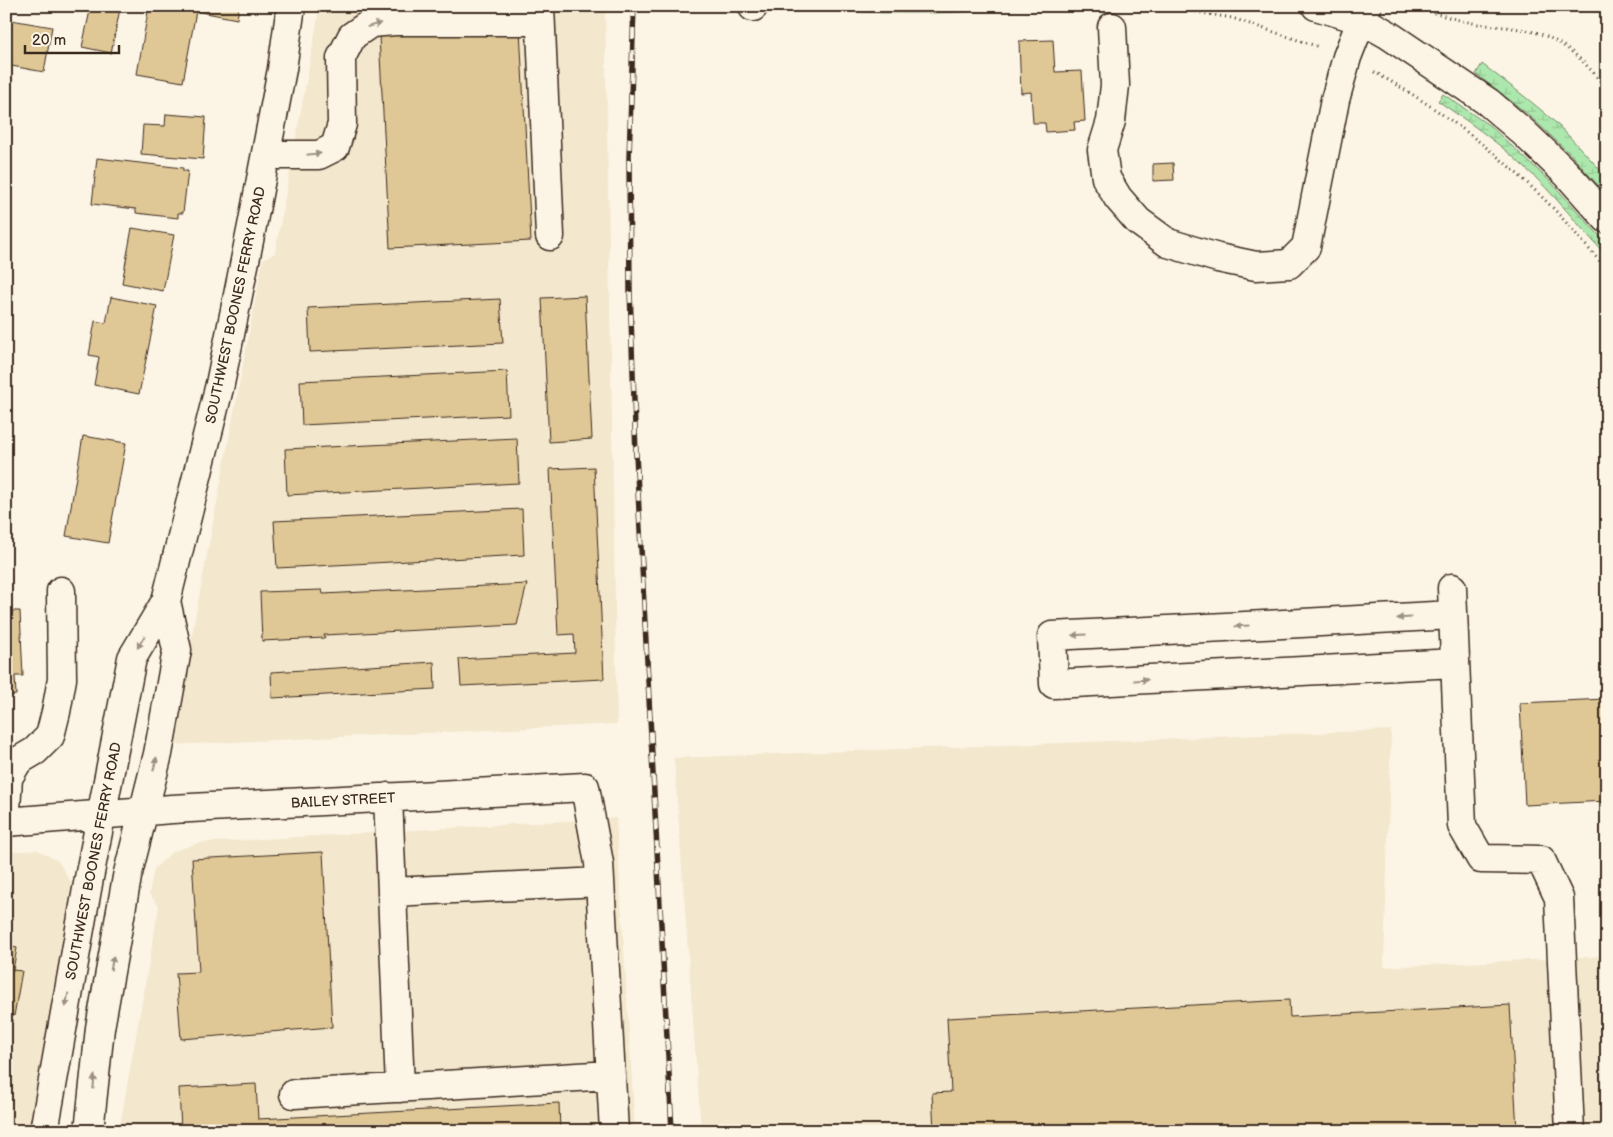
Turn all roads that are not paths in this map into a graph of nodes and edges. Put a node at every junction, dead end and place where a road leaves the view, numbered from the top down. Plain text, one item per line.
1 (291, 6) edge
2 (1316, 6) edge
3 (1365, 13) edge
4 (540, 14) edge
5 (1112, 27) dead end
6 (266, 155) junction
7 (1607, 219) edge
8 (550, 236) dead end
9 (1452, 588) dead end
10 (61, 592) dead end
11 (166, 600) junction
12 (1453, 615) junction
13 (1455, 663) junction
14 (388, 797) junction
15 (6, 810) edge
16 (144, 811) junction
17 (101, 815) junction
18 (6, 822) edge
19 (600, 882) junction
20 (392, 892) junction
21 (611, 1076) junction
22 (400, 1088) junction
23 (294, 1094) dead end
24 (44, 1131) edge
25 (89, 1131) edge
26 (614, 1131) edge
27 (1570, 1131) edge

1 - 6 street, SOUTHWEST BOONES FERRY ROAD
2 - 3 street
3 - 5 street
3 - 7 street
6 -> 4 street
4 - 8 street
6 - 11 street, SOUTHWEST BOONES FERRY ROAD
9 - 12 street
10 - 15 street
16 -> 11 street, SOUTHWEST BOONES FERRY ROAD
11 -> 17 street, SOUTHWEST BOONES FERRY ROAD
12 - 13 street
12 -> 13 street
13 - 27 street
14 - 16 street, BAILEY STREET
14 - 19 street, BAILEY STREET
14 - 20 street
16 - 17 street, BAILEY STREET
25 -> 16 street, SOUTHWEST BOONES FERRY ROAD
17 - 18 street, BAILEY STREET
17 -> 24 street, SOUTHWEST BOONES FERRY ROAD
19 - 20 street
19 - 21 street
20 - 22 street
21 - 22 street
21 - 26 street
22 - 23 street

